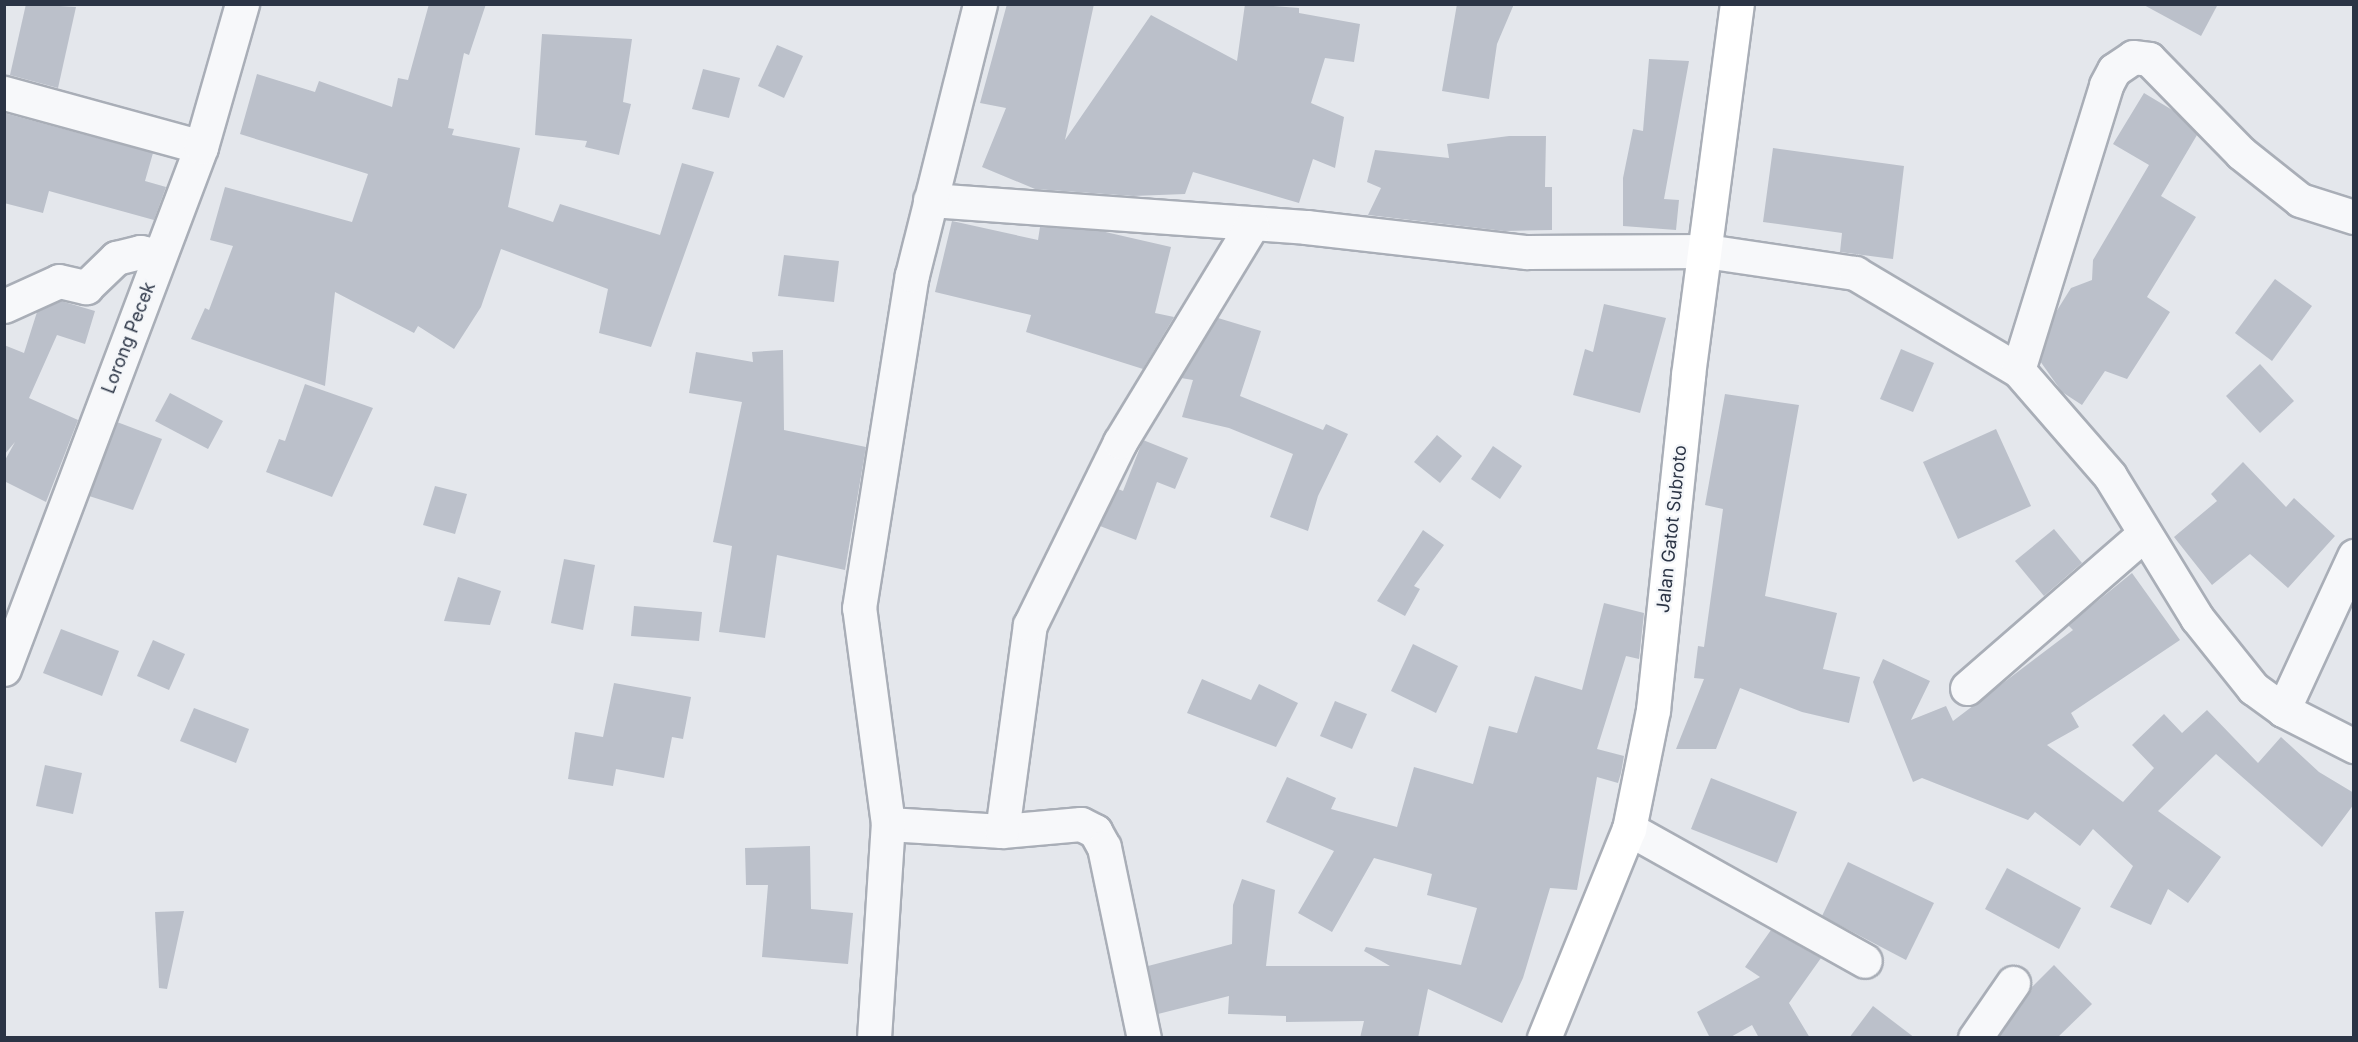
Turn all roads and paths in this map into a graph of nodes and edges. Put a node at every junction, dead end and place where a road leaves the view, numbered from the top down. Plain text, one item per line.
1 (242, 4) edge
2 (980, 4) edge
3 (1737, 4) edge
4 (4, 93) edge
5 (201, 147) junction
6 (930, 200) junction
7 (2354, 217) edge
8 (1252, 225) junction
9 (1706, 251) junction
10 (159, 256) junction
11 (4, 306) edge
12 (2018, 370) junction
13 (2144, 534) junction
14 (2354, 556) edge
15 (4, 669) edge
16 (1967, 688) dead end
17 (2283, 710) junction
18 (2354, 746) edge
19 (888, 824) junction
20 (1629, 829) junction
21 (1002, 831) junction
22 (1865, 961) dead end
23 (2013, 983) dead end
24 (874, 1038) edge
25 (1144, 1038) edge
26 (1544, 1038) edge
27 (1975, 1038) edge

1 - 5 street, Lorong Pecek
2 - 6 street
3 - 9 main road, Jalan Gatot Subroto
4 - 5 street
5 - 10 street, Lorong Pecek
6 - 8 street
6 - 19 street
7 - 12 street
8 - 9 street
8 - 21 street
9 - 12 street
9 - 20 main road, Jalan Gatot Subroto
10 - 11 street
10 - 15 street, Lorong Pecek
12 - 13 street
13 - 16 street
13 - 17 street
14 - 17 street
17 - 18 street
19 - 21 street
19 - 24 street
20 - 22 street
20 - 26 main road, Jalan Gatot Subroto
21 - 25 street
23 - 27 street

